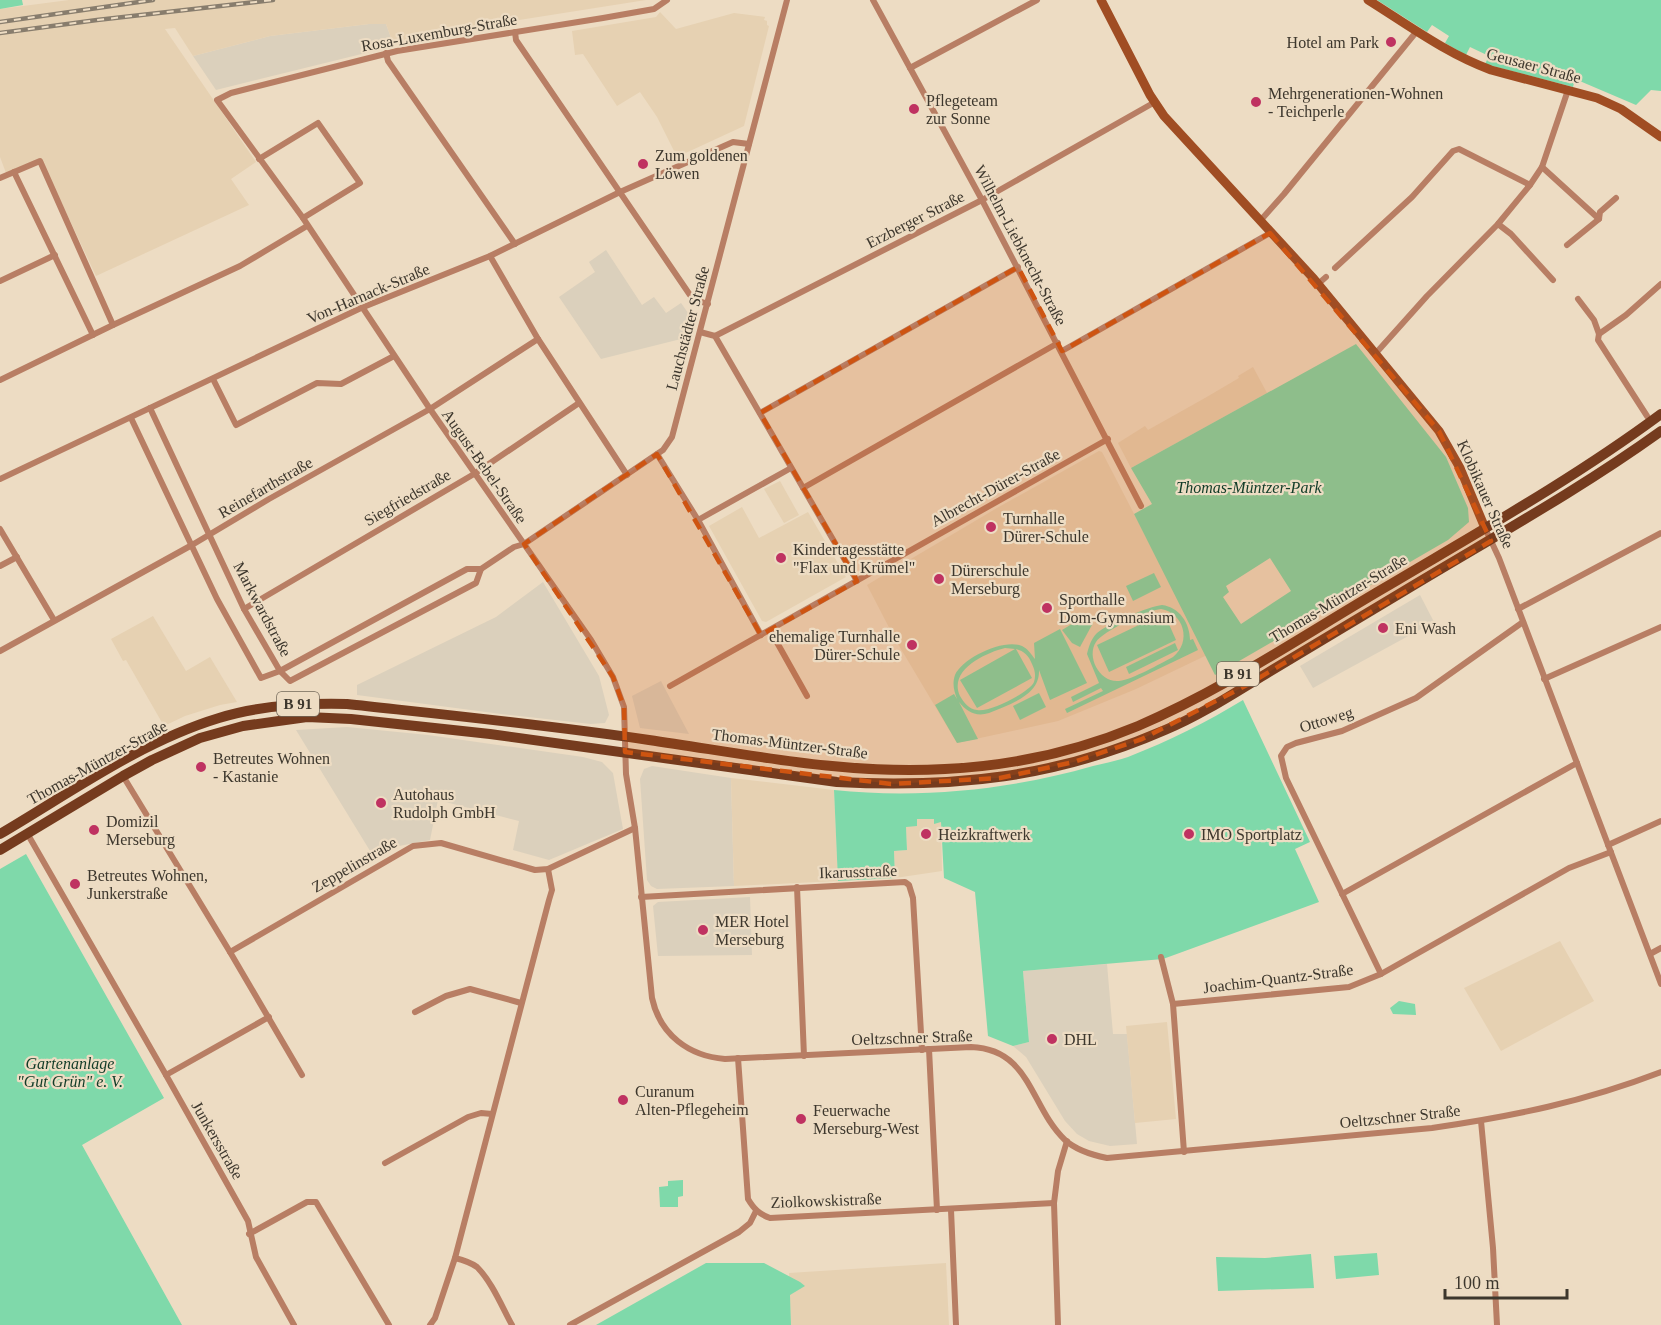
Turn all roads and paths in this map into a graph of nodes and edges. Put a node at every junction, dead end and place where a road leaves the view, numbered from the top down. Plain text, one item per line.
1 (667, 0) edge
2 (787, 0) edge
3 (873, 0) edge
4 (1037, 0) edge
5 (1101, 0) edge
6 (1368, 0) edge
7 (1417, 31) junction
8 (515, 32) junction
9 (386, 54) junction
10 (910, 68) junction
11 (1568, 90) junction
12 (217, 100) joint
13 (1155, 102) junction
14 (1661, 137) edge
15 (749, 144) junction
16 (259, 159) junction
17 (1542, 167) junction
18 (14, 172) junction
19 (0, 178) edge
20 (1530, 185) junction
21 (620, 192) junction
22 (1616, 198) dead end
23 (982, 200) junction
24 (303, 218) junction
25 (1599, 219) junction
26 (1260, 221) junction
27 (1498, 224) junction
28 (307, 226) junction
29 (1270, 233) junction
30 (515, 244) junction
31 (1567, 246) dead end
32 (56, 255) junction
33 (490, 256) junction
34 (1018, 267) junction
35 (1335, 268) dead end
36 (1553, 280) dead end
37 (0, 281) edge
38 (1661, 284) edge
39 (1578, 299) dead end
40 (708, 304) junction
41 (361, 308) junction
42 (113, 325) junction
43 (700, 332) junction
44 (93, 335) junction
45 (715, 336) junction
46 (1598, 337) junction
47 (538, 339) junction
48 (1058, 343) junction
49 (1062, 351) junction
50 (1376, 352) junction
51 (394, 356) junction
52 (213, 379) junction
53 (0, 380) edge
54 (579, 403) junction
55 (150, 408) junction
56 (430, 409) junction
57 (760, 413) junction
58 (1661, 414) edge
59 (1647, 416) dead end
60 (131, 418) junction
61 (1661, 431) edge
62 (1108, 439) junction
63 (657, 454) junction
64 (791, 468) junction
65 (474, 474) junction
66 (627, 475) junction
67 (0, 479) edge
68 (803, 488) junction
69 (1141, 506) dead end
70 (698, 520) junction
71 (1485, 528) junction
72 (0, 529) edge
73 (1661, 533) edge
74 (210, 534) junction
75 (1491, 541) junction
76 (524, 544) junction
77 (192, 545) junction
78 (17, 557) junction
79 (0, 566) edge
80 (481, 569) junction
81 (857, 580) junction
82 (244, 609) junction
83 (1518, 609) junction
84 (54, 621) junction
85 (1523, 622) junction
86 (1661, 627) edge
87 (770, 630) junction
88 (761, 635) junction
89 (0, 651) edge
90 (280, 671) junction
91 (1544, 679) junction
92 (670, 686) dead end
93 (807, 696) dead end
94 (626, 736) junction
95 (625, 752) junction
96 (1576, 763) junction
97 (123, 776) junction
98 (1661, 821) edge
99 (634, 828) junction
100 (27, 833) junction
101 (0, 834) edge
102 (1608, 845) junction
103 (0, 850) edge
104 (1611, 852) junction
105 (548, 868) junction
106 (797, 887) junction
107 (1341, 894) junction
108 (641, 897) junction
109 (1661, 948) edge
110 (230, 952) junction
111 (1650, 954) junction
112 (1161, 957) dead end
113 (1381, 974) junction
114 (1661, 984) edge
115 (521, 1003) junction
116 (1173, 1004) junction
117 (415, 1012) dead end
118 (269, 1017) junction
119 (926, 1050) junction
120 (804, 1056) junction
121 (738, 1058) junction
122 (1661, 1072) edge
123 (166, 1075) junction
124 (302, 1075) dead end
125 (492, 1114) junction
126 (1481, 1121) junction
127 (1067, 1141) junction
128 (1184, 1152) junction
129 (385, 1163) dead end
130 (1054, 1203) junction
131 (937, 1210) junction
132 (951, 1210) junction
133 (756, 1211) junction
134 (249, 1234) junction
135 (454, 1258) junction
136 (294, 1325) edge
137 (389, 1325) edge
138 (430, 1325) edge
139 (512, 1325) edge
140 (570, 1325) edge
141 (956, 1325) edge
142 (1058, 1325) edge
143 (1497, 1325) edge

1 - 8 street, Rosa-Luxemburg-Straße
2 - 15 street, Lauchstädter Straße
3 - 10 street, Wilhelm-Liebknecht-Straße
4 - 10 street
5 - 13 street, Klobikauer Straße
6 - 7 street, Geusaer Straße
7 - 11 street, Geusaer Straße
7 - 26 street
8 - 9 street, Rosa-Luxemburg-Straße
8 - 21 street
9 - 12 street, Rosa-Luxemburg-Straße
9 - 30 street
10 - 23 street, Wilhelm-Liebknecht-Straße
11 - 14 street, Geusaer Straße
11 - 17 street
12 - 16 street, August-Bebel-Straße
13 - 23 street, Erzberger Straße
13 - 26 street, Klobikauer Straße
15 - 21 street, Von-Harnack-Straße
15 - 40 street, Lauchstädter Straße
16 - 24 street, August-Bebel-Straße
16 - 24 street
17 - 20 street
17 - 25 street
18 - 19 street
18 - 32 street
18 - 42 street
20 - 27 street
20 - 35 street
21 - 30 street, Von-Harnack-Straße
21 - 40 street
22 - 25 street
23 - 34 street, Wilhelm-Liebknecht-Straße
23 - 45 street, Erzberger Straße
24 - 28 street, August-Bebel-Straße
25 - 31 street
26 - 29 street, Klobikauer Straße
27 - 36 street
27 - 50 street
28 - 41 street, August-Bebel-Straße
28 - 42 street
29 - 49 street
29 - 50 street, Klobikauer Straße
30 - 33 street, Von-Harnack-Straße
32 - 37 street
32 - 44 street
33 - 41 street, Von-Harnack-Straße
33 - 47 street
34 - 48 street, Wilhelm-Liebknecht-Straße
34 - 57 street
38 - 46 street
39 - 46 street
40 - 43 street, Lauchstädter Straße
41 - 51 street, August-Bebel-Straße
41 - 52 street, Von-Harnack-Straße
42 - 44 street
43 - 45 street
43 - 63 street, Lauchstädter Straße
44 - 53 street
45 - 57 street
46 - 59 street
47 - 54 street
47 - 56 street, Reinefarthstraße
48 - 49 street, Wilhelm-Liebknecht-Straße
48 - 68 street
49 - 62 street, Wilhelm-Liebknecht-Straße
50 - 71 street, Klobikauer Straße
51 - 52 street
51 - 56 street, August-Bebel-Straße
52 - 55 street, Von-Harnack-Straße
54 - 65 street, Siegfriedstraße
54 - 66 street
55 - 60 street, Von-Harnack-Straße
55 - 74 street, Markwardstraße
56 - 65 street, August-Bebel-Straße
56 - 74 street, Reinefarthstraße
57 - 64 street
58 - 71 main road, Thomas-Müntzer-Straße / B 91
60 - 67 street, Von-Harnack-Straße
60 - 77 street, Markwardstraße
61 - 75 main road, Thomas-Müntzer-Straße / B 91
62 - 69 street, Wilhelm-Liebknecht-Straße
62 - 81 street, Albrecht-Dürer-Straße
63 - 66 street, Lauchstädter Straße
63 - 70 street
64 - 68 street
64 - 70 street
65 - 76 street, August-Bebel-Straße
65 - 82 street, Siegfriedstraße
66 - 76 street, Lauchstädter Straße
68 - 81 street
70 - 88 street
71 - 75 street, Klobikauer Straße
71 - 94 main road, Thomas-Müntzer-Straße / B 91
72 - 78 street
73 - 83 street
74 - 77 street, Reinefarthstraße
74 - 82 street, Markwardstraße
75 - 83 street, Klobikauer Straße
75 - 95 main road, Thomas-Müntzer-Straße / B 91
76 - 80 street, Lauchstädter Straße
76 - 94 street, August-Bebel-Straße
77 - 84 street, Reinefarthstraße
77 - 90 street, Markwardstraße
78 - 79 street
78 - 84 street
80 - 90 street, Lauchstädter Straße
80 - 90 street, Lauchstädter Straße
81 - 87 street, Albrecht-Dürer-Straße
82 - 90 street, Markwardstraße
83 - 85 street, Klobikauer Straße
84 - 89 street, Reinefarthstraße
85 - 91 street, Klobikauer Straße
85 - 107 street, Ottoweg
86 - 91 street
87 - 88 street, Albrecht-Dürer-Straße
87 - 93 street
88 - 92 street, Albrecht-Dürer-Straße
91 - 96 street, Klobikauer Straße
94 - 95 street, Oeltzschner Straße
94 - 101 main road, Thomas-Müntzer-Straße / B 91
95 - 97 main road, Thomas-Müntzer-Straße / B 91
95 - 99 street, Oeltzschner Straße
96 - 102 street, Klobikauer Straße
96 - 107 street
97 - 100 main road, Thomas-Müntzer-Straße / B 91
97 - 110 street
98 - 102 street
99 - 105 street
99 - 108 street, Oeltzschner Straße
100 - 103 main road, Thomas-Müntzer-Straße / B 91
100 - 123 street, Junkersstraße
102 - 104 street, Klobikauer Straße
104 - 111 street, Klobikauer Straße
104 - 113 street, Joachim-Quantz-Straße
105 - 110 street, Zeppelinstraße
105 - 115 street
106 - 108 street, Ikarusstraße
106 - 119 street, Ikarusstraße
106 - 120 street
107 - 113 street, Ottoweg
108 - 121 street, Oeltzschner Straße
109 - 111 street
110 - 118 street
111 - 114 street, Klobikauer Straße
112 - 116 street
113 - 116 street, Joachim-Quantz-Straße
115 - 117 street
115 - 125 street
116 - 128 street
118 - 123 street
118 - 124 street
119 - 120 street, Oeltzschner Straße
119 - 127 street, Oeltzschner Straße
119 - 131 street
120 - 121 street, Oeltzschner Straße
121 - 133 street, Ziolkowskistraße
122 - 126 street, Oeltzschner Straße
123 - 134 street, Junkersstraße
125 - 129 street
125 - 135 street
126 - 128 street, Oeltzschner Straße
126 - 143 street
127 - 128 street, Oeltzschner Straße
127 - 130 street
130 - 132 street, Ziolkowskistraße
130 - 142 street
131 - 132 street, Ziolkowskistraße
131 - 133 street, Ziolkowskistraße
132 - 141 street
133 - 140 street
134 - 136 street, Junkersstraße
134 - 137 street
135 - 138 street
135 - 139 street

